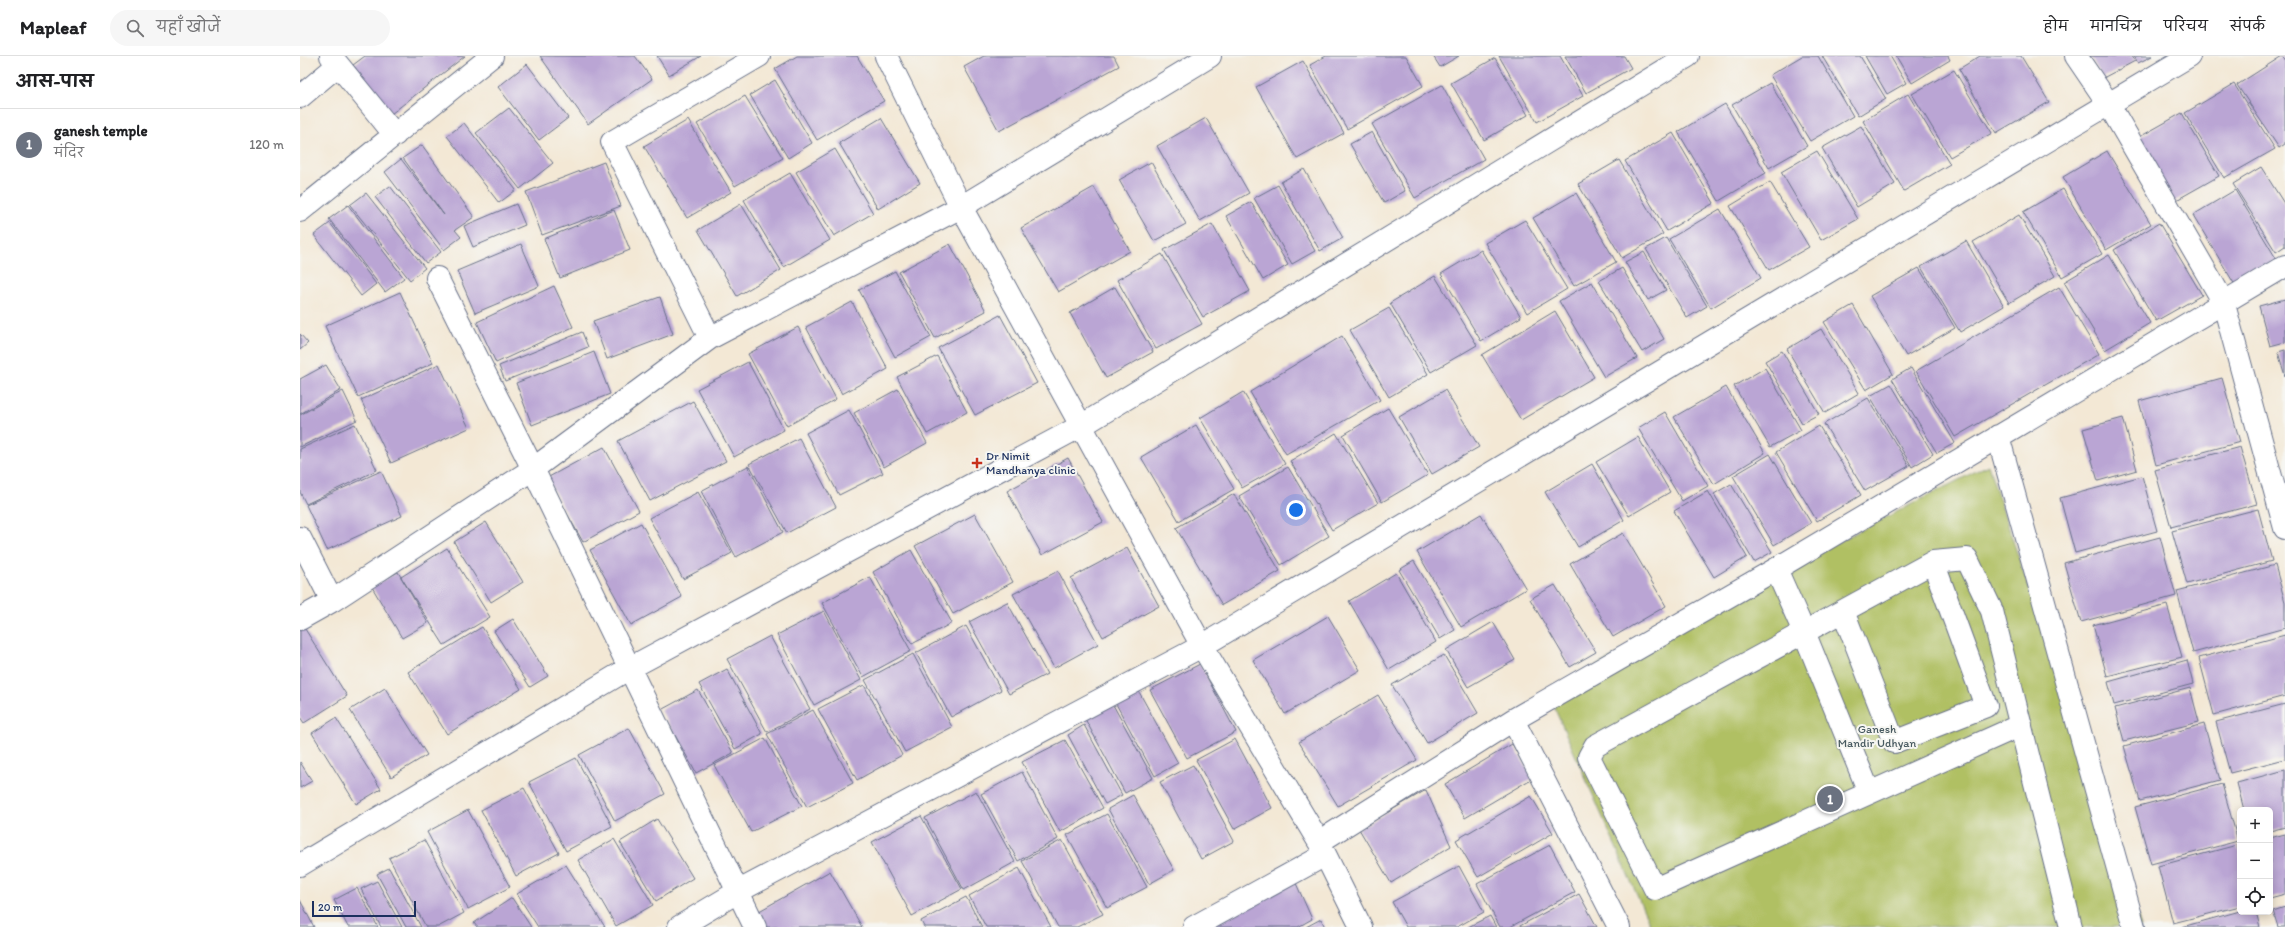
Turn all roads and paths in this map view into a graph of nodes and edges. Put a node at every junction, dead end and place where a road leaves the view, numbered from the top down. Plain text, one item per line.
1 (492, 56) edge
2 (759, 56) edge
3 (886, 56) edge
4 (1210, 56) edge
5 (1688, 56) edge
6 (2076, 56) edge
7 (2189, 56) edge
8 (334, 61) edge
9 (300, 97) edge
10 (2108, 103) junction
11 (395, 135) junction
12 (961, 207) junction
13 (300, 211) edge
14 (2285, 266) edge
15 (437, 278) dead end
16 (2223, 301) junction
17 (710, 338) junction
18 (1081, 426) junction
19 (1998, 436) junction
20 (533, 469) junction
21 (2285, 528) edge
22 (300, 538) edge
23 (1933, 562) junction
24 (1776, 569) junction
25 (332, 601) junction
26 (1843, 611) junction
27 (300, 619) edge
28 (1804, 632) junction
29 (1202, 646) junction
30 (628, 669) junction
31 (1513, 720) junction
32 (2021, 725) junction
33 (1869, 792) junction
34 (1322, 848) junction
35 (300, 865) edge
36 (739, 891) junction
37 (679, 927) edge
38 (755, 927) edge
39 (1194, 927) edge
40 (1361, 927) edge
41 (1619, 927) edge
42 (2071, 927) edge
43 (2134, 927) edge

1 - 11 street
2 - 17 street
3 - 12 street
4 - 12 street
5 - 18 street
6 - 10 street
7 - 10 street
8 - 9 street
8 - 11 street
10 - 16 street
10 - 29 street
11 - 13 street
12 - 17 street
12 - 18 street
14 - 16 street
15 - 20 street
16 - 19 street
16 - 21 street
17 - 20 street
18 - 29 street
18 - 30 street
19 - 24 street
19 - 43 street
20 - 25 street
20 - 30 street
22 - 25 street
23 - 26 street
23 - 26 street
23 - 32 street
24 - 28 street
24 - 31 street
25 - 27 street
26 - 28 street
28 - 33 street
28 - 33 street
29 - 34 street
29 - 36 street
30 - 35 street
30 - 36 street
31 - 34 street
31 - 41 street
32 - 33 street
32 - 42 street
34 - 39 street
34 - 40 street
36 - 37 street
36 - 38 street

